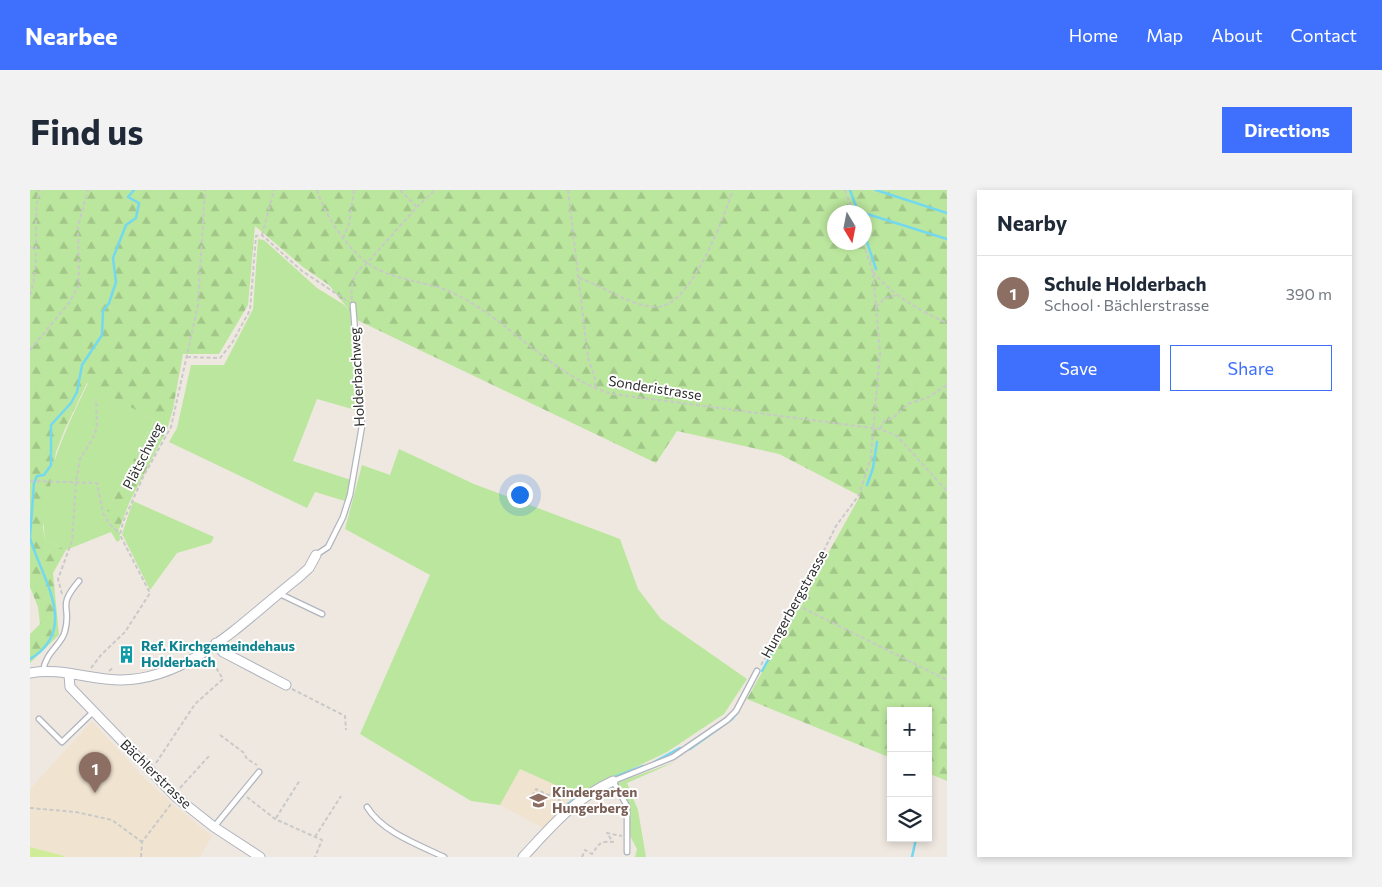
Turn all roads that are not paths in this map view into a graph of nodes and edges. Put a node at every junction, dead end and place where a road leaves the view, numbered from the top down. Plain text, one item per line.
1 (353, 305) road end
2 (316, 555) joint
3 (79, 581) dead end
4 (279, 593) junction
5 (322, 614) dead end
6 (216, 643) junction
7 (43, 671) junction
8 (757, 672) road end
9 (30, 673) edge
10 (69, 675) junction
11 (286, 685) road end
12 (94, 711) junction
13 (39, 719) dead end
14 (259, 772) dead end
15 (613, 781) junction
16 (367, 807) dead end
17 (214, 827) junction
18 (627, 852) dead end
19 (260, 857) edge
20 (444, 857) edge
21 (523, 857) edge

1 - 2 lane, Holderbachweg
2 - 4 street, Holderbachweg
3 - 7 lane
4 - 5 lane
4 - 6 street, Holderbachweg
6 - 10 street, Holderbachweg
6 - 11 street
7 - 9 street, Holderbachweg
7 - 10 street, Holderbachweg
8 - 15 lane, Hungerbergstrasse
10 - 12 street, Bächlerstrasse
12 - 13 lane
12 - 17 street, Bächlerstrasse
14 - 17 lane
15 - 18 lane
15 - 21 street, Hungerbergstrasse
16 - 20 lane
17 - 19 street, Bächlerstrasse

